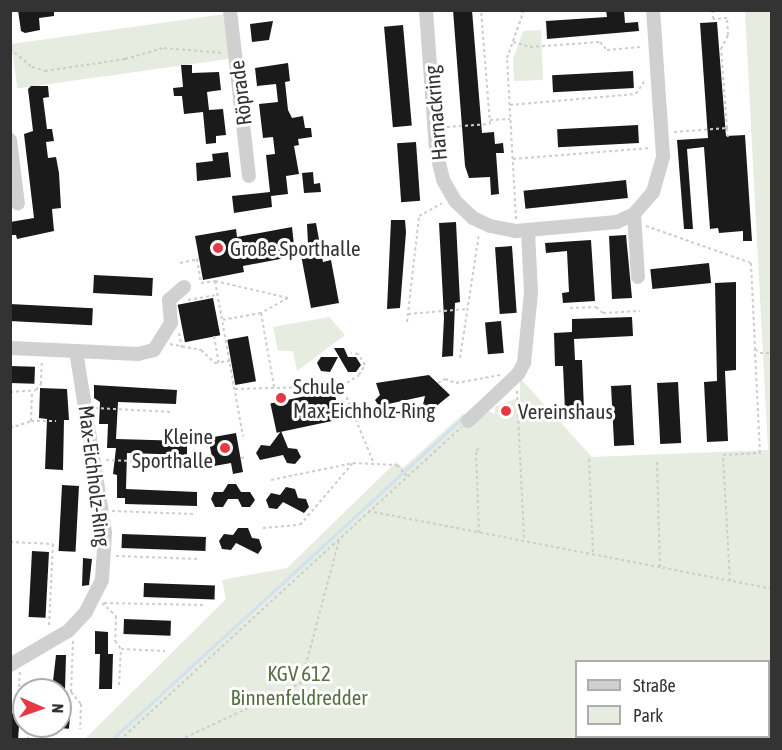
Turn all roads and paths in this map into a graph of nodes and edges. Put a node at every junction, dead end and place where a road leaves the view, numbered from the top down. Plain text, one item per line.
1 (230, 10) edge
2 (426, 10) edge
3 (481, 10) edge
4 (524, 10) edge
5 (653, 10) edge
6 (712, 10) edge
7 (513, 42) junction
8 (655, 46) junction
9 (10, 49) edge
10 (235, 53) junction
11 (658, 79) junction
12 (510, 105) junction
13 (510, 119) junction
14 (490, 120) junction
15 (435, 128) junction
16 (727, 128) junction
17 (662, 133) junction
18 (728, 139) dead end
19 (10, 140) edge
20 (663, 147) junction
21 (513, 159) junction
22 (249, 176) dead end
23 (452, 197) junction
24 (18, 204) dead end
25 (634, 214) junction
26 (481, 222) junction
27 (522, 231) junction
28 (180, 262) dead end
29 (530, 266) junction
30 (638, 278) dead end
31 (215, 281) junction
32 (541, 285) dead end
33 (184, 294) joint
34 (217, 295) junction
35 (570, 308) dead end
36 (467, 309) junction
37 (640, 311) dead end
38 (261, 313) junction
39 (408, 314) junction
40 (222, 320) junction
41 (407, 322) dead end
42 (178, 326) dead end
43 (224, 328) junction
44 (219, 329) dead end
45 (214, 336) dead end
46 (188, 340) dead end
47 (162, 341) junction
48 (189, 347) junction
49 (10, 348) edge
50 (182, 348) junction
51 (43, 349) junction
52 (755, 349) junction
53 (76, 351) junction
54 (351, 353) dead end
55 (771, 353) edge
56 (459, 358) dead end
57 (231, 360) junction
58 (219, 363) junction
59 (511, 375) junction
60 (438, 383) dead end
61 (342, 386) junction
62 (274, 387) junction
63 (235, 389) junction
64 (10, 392) edge
65 (32, 392) junction
66 (492, 397) junction
67 (87, 408) junction
68 (173, 412) dead end
69 (493, 414) dead end
70 (471, 416) joint
71 (31, 421) junction
72 (56, 421) dead end
73 (10, 428) edge
74 (243, 437) dead end
75 (480, 449) dead end
76 (247, 457) dead end
77 (241, 458) dead end
78 (96, 459) junction
79 (589, 459) dead end
80 (657, 462) dead end
81 (184, 463) dead end
82 (353, 463) junction
83 (374, 464) junction
84 (407, 476) junction
85 (271, 480) dead end
86 (103, 511) junction
87 (368, 511) junction
88 (193, 514) dead end
89 (263, 528) dead end
90 (479, 533) junction
91 (340, 537) junction
92 (524, 541) junction
93 (10, 542) edge
94 (105, 555) junction
95 (593, 555) junction
96 (201, 559) dead end
97 (660, 568) junction
98 (730, 581) junction
99 (771, 589) edge
100 (97, 603) junction
101 (205, 605) dead end
102 (74, 626) junction
103 (49, 644) junction
104 (121, 649) junction
105 (165, 651) dead end
106 (16, 663) edge
107 (17, 678) edge
108 (119, 685) dead end
109 (80, 729) dead end
110 (120, 740) edge
111 (180, 740) edge

1 - 10 street, Röprade
2 - 15 street, Harnackring
3 - 14 path
4 - 7 path
5 - 8 street
6 - 16 path
7 - 8 path
7 - 12 path
8 - 11 street
9 - 10 path
10 - 22 street, Röprade
11 - 12 path
11 - 17 street
12 - 13 path
13 - 14 path
13 - 21 path
14 - 15 path
15 - 23 street, Harnackring
16 - 17 path
16 - 18 path
17 - 20 street
19 - 24 street
20 - 21 path
20 - 25 street
21 - 27 path
23 - 26 street, Harnackring
23 - 39 path
25 - 27 street, Harnackring
25 - 30 street
25 - 52 path
26 - 27 street, Harnackring
26 - 36 path
27 - 29 street
28 - 31 path
29 - 32 street
29 - 59 street
31 - 34 path
31 - 38 path
33 - 34 path
33 - 47 street
34 - 40 path
35 - 37 path
36 - 39 path
36 - 56 path
38 - 40 path
38 - 62 path
39 - 41 path
40 - 43 path
42 - 50 path
43 - 44 path
43 - 57 path
45 - 58 path
46 - 48 path
47 - 50 path
47 - 53 street
48 - 50 path
48 - 58 path
49 - 51 street
51 - 53 street
51 - 65 path
52 - 55 path
52 - 98 path
53 - 67 street, Max-Eichholz-Ring
54 - 61 path
57 - 58 path
57 - 63 path
59 - 60 path
59 - 66 street
59 - 92 path
61 - 62 path
61 - 83 path
62 - 63 path
63 - 74 path
64 - 65 path
65 - 71 path
66 - 69 street
66 - 70 street
67 - 68 path
67 - 78 street, Max-Eichholz-Ring
70 - 84 path
71 - 72 path
71 - 73 path
75 - 90 path
76 - 77 path
78 - 81 path
78 - 86 street, Max-Eichholz-Ring
79 - 95 path
80 - 97 path
82 - 83 path
82 - 85 path
82 - 89 path
83 - 84 path
84 - 87 path
86 - 88 path
86 - 94 street, Max-Eichholz-Ring
87 - 90 path
87 - 91 path
90 - 92 path
91 - 110 path
91 - 111 path
92 - 95 path
93 - 103 path
94 - 96 path
94 - 100 street, Max-Eichholz-Ring
95 - 97 path
97 - 98 path
98 - 99 path
100 - 101 path
100 - 102 street, Max-Eichholz-Ring
100 - 104 path
102 - 103 street, Max-Eichholz-Ring
102 - 109 path
103 - 106 street, Max-Eichholz-Ring
104 - 105 path
104 - 108 path
106 - 107 path

